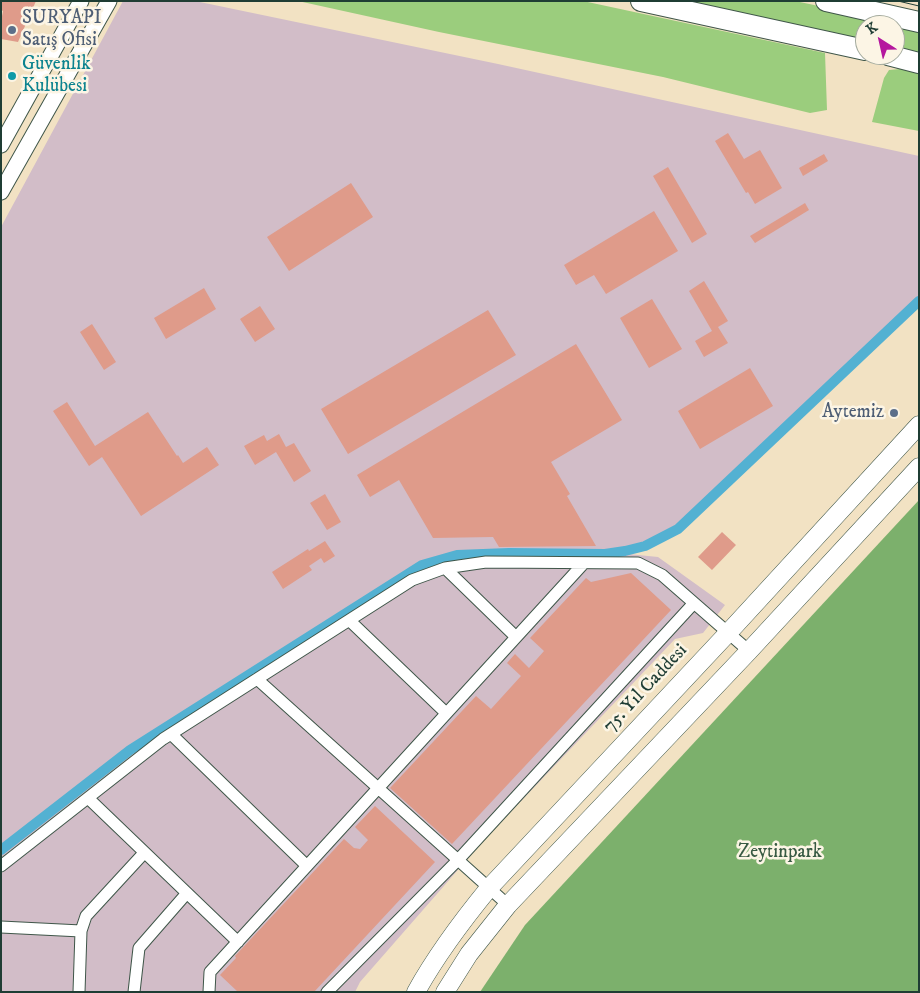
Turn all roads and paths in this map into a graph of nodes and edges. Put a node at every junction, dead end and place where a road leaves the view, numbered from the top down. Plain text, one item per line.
1 (71, 1) edge
2 (81, 1) edge
3 (109, 1) edge
4 (641, 1) edge
5 (826, 1) edge
6 (919, 22) edge
7 (56, 47) junction
8 (855, 48) edge
9 (905, 59) edge
10 (919, 63) edge
11 (1, 145) edge
12 (1, 192) edge
13 (919, 424) edge
14 (919, 467) edge
15 (584, 563) junction
16 (445, 568) junction
17 (694, 603) junction
18 (350, 621) junction
19 (728, 632) junction
20 (516, 637) junction
21 (749, 651) junction
22 (257, 679) junction
23 (446, 714) junction
24 (171, 734) junction
25 (378, 788) junction
26 (88, 798) junction
27 (144, 853) junction
28 (458, 860) junction
29 (1, 866) edge
30 (307, 866) junction
31 (489, 888) junction
32 (187, 893) junction
33 (508, 905) junction
34 (1, 927) edge
35 (81, 932) junction
36 (238, 942) junction
37 (79, 992) edge
38 (134, 992) edge
39 (209, 992) edge
40 (327, 992) edge
41 (416, 992) edge
42 (445, 992) edge

1 - 7 main road
2 - 7 main road
3 - 12 main road
4 - 8 highway
5 - 6 highway
7 - 11 main road
9 - 10 highway
13 - 19 main road, 75. Yıl Caddesi
14 - 21 main road
15 - 16 street
15 - 17 street
15 - 20 street
16 - 18 street
16 - 20 street
17 - 19 street
17 - 28 street
18 - 22 street
18 - 23 street
19 - 21 street
19 - 31 main road, 75. Yıl Caddesi
20 - 23 street
21 - 33 main road
22 - 24 street
22 - 25 street
23 - 25 street
24 - 26 street
24 - 30 street
25 - 28 street
25 - 30 street
26 - 27 street
26 - 29 street
27 - 32 street
27 - 35 street
28 - 31 street
28 - 40 street
30 - 36 street
31 - 33 street
31 - 41 main road, 75. Yıl Caddesi
32 - 36 street
32 - 38 street
33 - 42 main road
34 - 35 street
35 - 37 street
36 - 39 street

